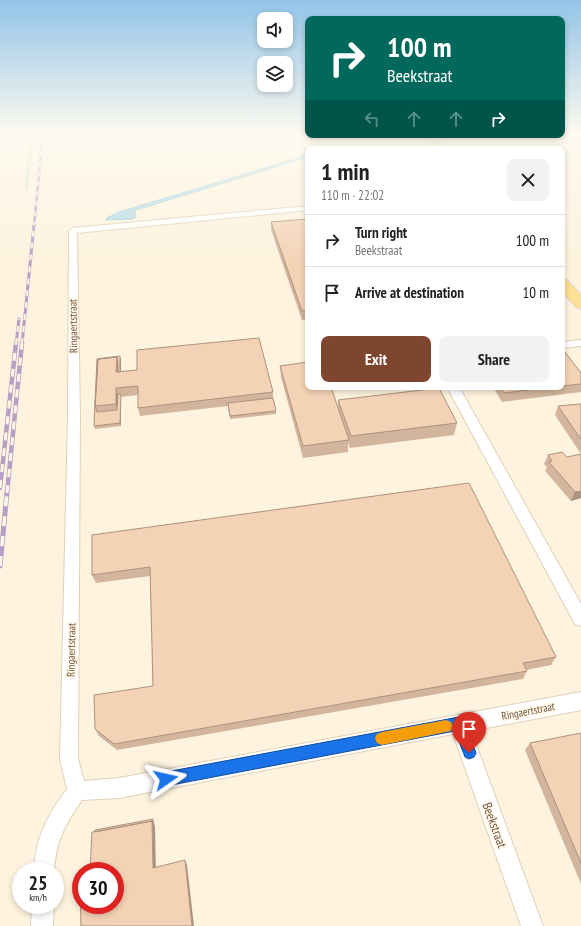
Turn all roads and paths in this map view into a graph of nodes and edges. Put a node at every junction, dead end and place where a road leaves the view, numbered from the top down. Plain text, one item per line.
1 (305, 208) edge
2 (565, 286) edge
3 (581, 304) edge
4 (581, 343) edge
5 (565, 345) edge
6 (455, 390) edge
7 (581, 619) edge
8 (581, 701) edge
9 (459, 724) junction
10 (77, 791) junction
11 (45, 862) edge
12 (43, 914) edge
13 (42, 926) edge
14 (532, 926) edge

1 - 10 street, Ringaertstraat
2 - 3 main road
4 - 5 street
6 - 7 street
8 - 9 street, Ringaertstraat
9 - 10 street, Ringaertstraat
9 - 14 street, Beekstraat
10 - 11 street
12 - 13 street

